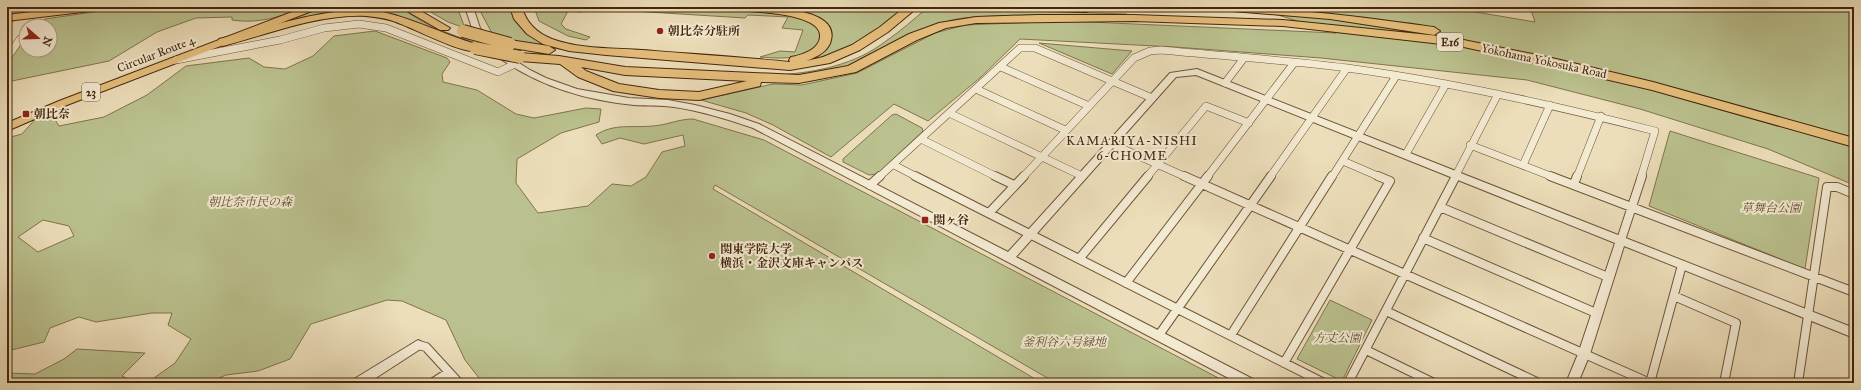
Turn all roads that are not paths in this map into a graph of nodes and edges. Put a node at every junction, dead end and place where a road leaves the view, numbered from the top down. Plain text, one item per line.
1 (29, 7) edge
2 (99, 7) edge
3 (314, 7) edge
4 (406, 7) edge
5 (416, 7) edge
6 (469, 7) edge
7 (516, 7) edge
8 (739, 7) edge
9 (912, 7) edge
10 (922, 7) edge
11 (1035, 7) edge
12 (1220, 7) edge
13 (1255, 7) edge
14 (7, 10) edge
15 (1280, 11) junction
16 (7, 18) edge
17 (463, 33) junction
18 (18, 42) edge
19 (223, 42) junction
20 (1458, 43) junction
21 (509, 46) junction
22 (620, 53) junction
23 (7, 58) edge
24 (1244, 58) junction
25 (175, 60) junction
26 (517, 61) junction
27 (564, 62) junction
28 (1294, 63) junction
29 (756, 64) junction
30 (771, 64) junction
31 (1001, 67) junction
32 (1346, 68) junction
33 (610, 75) junction
34 (1396, 76) junction
35 (743, 80) junction
36 (1113, 81) junction
37 (1225, 83) junction
38 (1446, 84) junction
39 (976, 89) junction
40 (1498, 94) junction
41 (1152, 98) junction
42 (1267, 100) junction
43 (1550, 105) junction
44 (1089, 106) junction
45 (949, 113) junction
46 (1601, 116) junction
47 (1312, 118) junction
48 (1249, 123) junction
49 (7, 127) edge
50 (1065, 130) junction
51 (1854, 134) edge
52 (1358, 136) junction
53 (921, 139) junction
54 (1854, 143) edge
55 (1112, 144) junction
56 (1470, 145) junction
57 (1406, 154) junction
58 (1042, 156) junction
59 (1343, 161) junction
60 (1157, 164) junction
61 (894, 165) junction
62 (1523, 165) junction
63 (1455, 175) junction
64 (1082, 176) junction
65 (1202, 184) junction
66 (1574, 184) junction
67 (870, 185) junction
68 (1014, 185) junction
69 (1854, 194) edge
70 (1250, 206) junction
71 (1632, 206) junction
72 (1440, 207) junction
73 (988, 213) junction
74 (1300, 228) junction
75 (1030, 235) junction
76 (1423, 238) junction
77 (1621, 240) junction
78 (1350, 250) junction
79 (1009, 258) junction
80 (1079, 259) junction
81 (1682, 265) junction
82 (1405, 274) junction
83 (1608, 277) junction
84 (1814, 277) junction
85 (1126, 283) junction
86 (1854, 292) edge
87 (1674, 296) junction
88 (1177, 309) junction
89 (1386, 311) junction
90 (1596, 313) junction
91 (1808, 315) junction
92 (1854, 333) edge
93 (1158, 335) junction
94 (1231, 335) junction
95 (418, 345) joint
96 (1366, 350) junction
97 (1584, 354) junction
98 (1284, 363) junction
99 (449, 372) junction
100 (358, 383) edge
101 (432, 383) edge
102 (459, 383) edge
103 (1249, 383) edge
104 (1324, 383) edge
105 (1348, 383) edge
106 (1434, 383) edge
107 (1539, 383) edge
108 (1572, 383) edge
109 (1650, 383) edge
110 (1724, 383) edge
111 (1798, 383) edge

1 - 14 highway
2 - 16 highway
3 - 19 main road, Circular Route 4 / 23
4 - 17 highway
5 - 17 highway
6 - 26 street
7 - 22 highway
8 - 30 highway
9 - 30 highway
10 - 35 highway
11 - 20 highway, Yokohama Yokosuka Road / E16
12 - 15 highway, Yokohama Yokosuka Road / E16
13 - 15 highway
15 - 51 highway, Yokohama Yokosuka Road / E16
17 - 21 highway
18 - 23 street
19 - 25 main road, Circular Route 4 / 23
19 - 26 highway, bridge
20 - 35 highway
20 - 54 highway, Yokohama Yokosuka Road / E16
21 - 22 highway
21 - 27 highway
22 - 29 highway
22 - 29 highway
24 - 28 street
24 - 36 street
24 - 37 street
25 - 26 street
25 - 49 main road, Circular Route 4 / 23
26 - 27 highway
26 - 67 street
27 - 33 highway
27 - 33 highway
28 - 32 street
28 - 42 street
29 - 30 highway
31 - 36 street
31 - 39 street
31 - 44 street
32 - 34 street
32 - 47 street
33 - 35 highway
33 - 35 highway
33 - 35 highway
34 - 38 street
34 - 52 street
36 - 41 street
36 - 44 street
37 - 41 street
37 - 42 street
38 - 40 street
38 - 57 street
39 - 45 street
39 - 50 street
40 - 43 street
40 - 56 street
41 - 55 street
42 - 47 street
42 - 48 street
43 - 46 street
43 - 62 street
44 - 50 street
45 - 53 street
45 - 58 street
46 - 66 street
46 - 71 street
47 - 52 street
47 - 70 street
48 - 60 street
48 - 65 street
50 - 58 street
52 - 57 street
52 - 59 street
53 - 61 street
53 - 68 street
55 - 60 street
55 - 64 street
56 - 62 street
56 - 63 street
57 - 63 street
58 - 64 street
58 - 68 street
59 - 74 street
59 - 78 street
60 - 65 street
60 - 80 street
61 - 67 street
61 - 73 street
62 - 66 street
63 - 72 street
63 - 77 street
64 - 75 street
65 - 70 street
65 - 85 street
66 - 71 street
67 - 79 street
68 - 73 street
69 - 84 street
70 - 74 street
70 - 88 street
71 - 77 street
71 - 84 street
72 - 76 street
72 - 83 street
73 - 75 street
74 - 78 street
74 - 94 street
75 - 79 street
75 - 80 street
76 - 82 street
76 - 90 street
77 - 81 street
77 - 83 street
78 - 82 street
78 - 98 street
79 - 93 street
80 - 85 street
81 - 87 street
81 - 91 street
82 - 89 street
82 - 97 street
83 - 90 street
84 - 86 street
84 - 91 street
85 - 88 street
87 - 109 street
87 - 110 street
88 - 93 street
88 - 94 street
89 - 96 street
89 - 107 street
90 - 97 street
91 - 92 street
91 - 111 street
93 - 103 street
94 - 98 street
95 - 99 street
95 - 100 street
96 - 105 street
96 - 106 street
97 - 108 street
97 - 109 street
98 - 104 street
99 - 101 street
99 - 102 street

